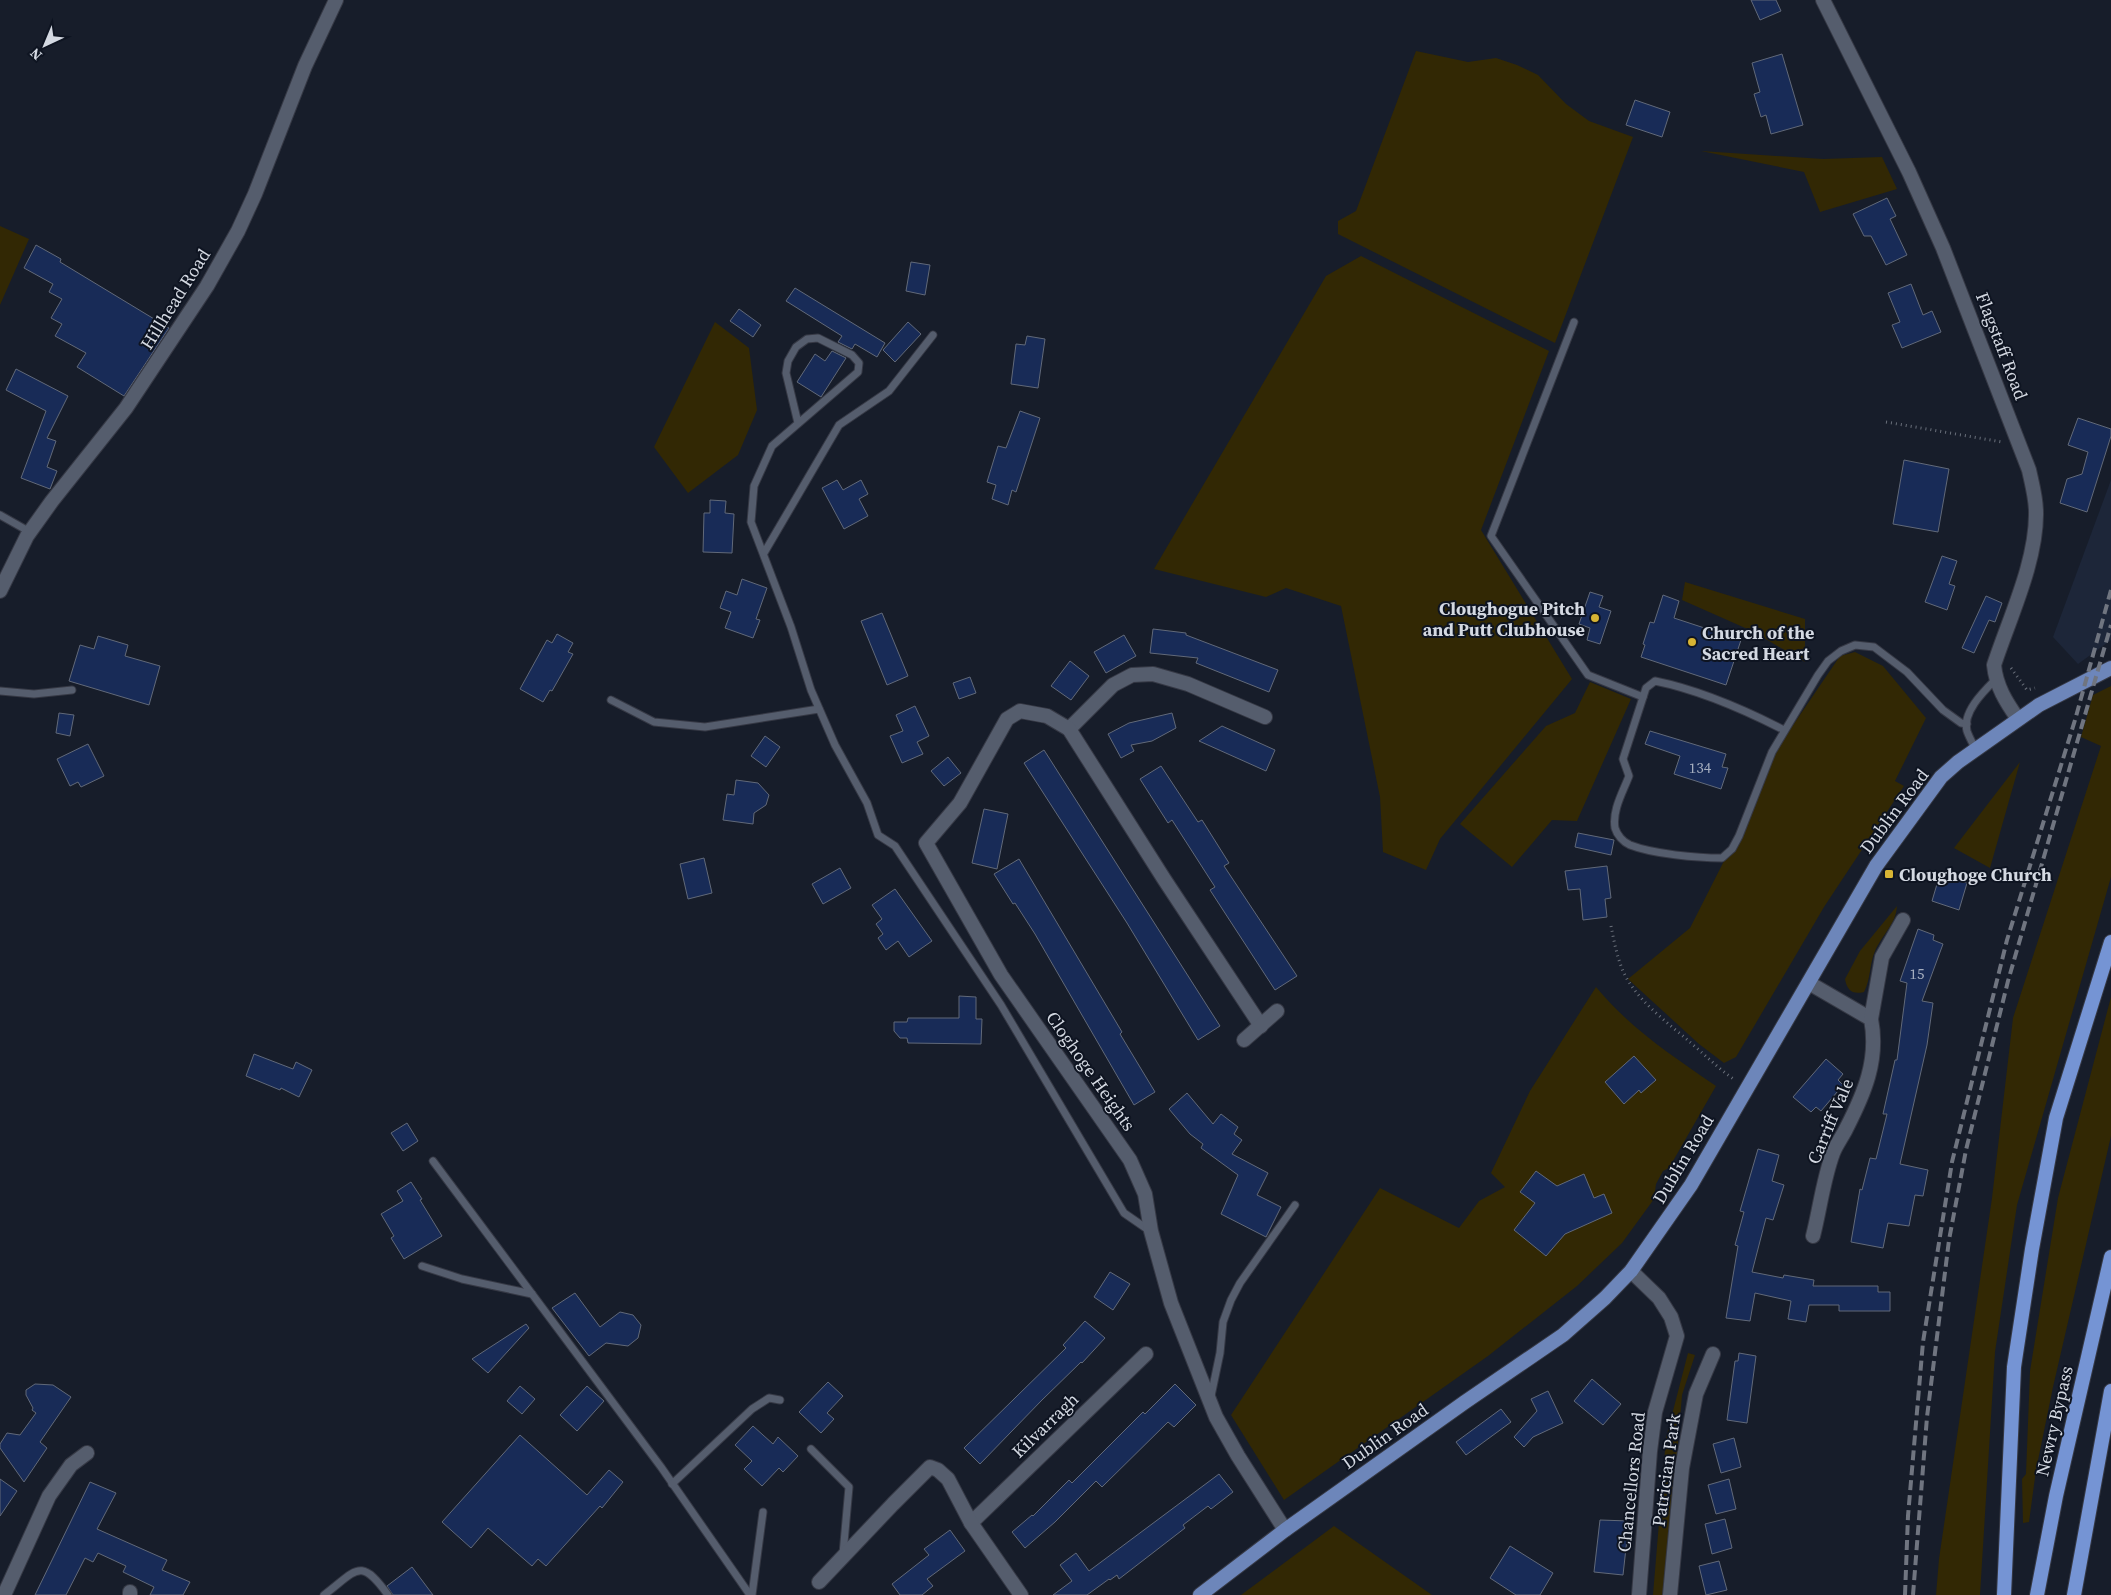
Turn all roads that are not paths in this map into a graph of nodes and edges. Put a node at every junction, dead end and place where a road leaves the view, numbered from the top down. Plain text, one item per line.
1 (336, 0) edge
2 (1823, 0) edge
3 (1574, 322) dead end
4 (933, 335) dead end
5 (798, 423) junction
6 (0, 515) edge
7 (30, 532) junction
8 (764, 553) junction
9 (0, 591) edge
10 (2111, 668) edge
11 (1996, 679) junction
12 (72, 690) dead end
13 (0, 691) edge
14 (1643, 697) junction
15 (612, 700) dead end
16 (819, 709) junction
17 (1265, 717) dead end
18 (2018, 719) junction
19 (1967, 724) junction
20 (1069, 729) junction
21 (1784, 730) junction
22 (1976, 750) junction
23 (1903, 920) dead end
24 (2111, 942) edge
25 (1809, 983) junction
26 (1277, 1011) dead end
27 (1870, 1019) junction
28 (1261, 1026) junction
29 (1244, 1040) dead end
30 (433, 1161) dead end
31 (1295, 1205) dead end
32 (1151, 1231) junction
33 (1813, 1236) dead end
34 (2111, 1257) edge
35 (422, 1266) dead end
36 (1632, 1270) junction
37 (532, 1294) junction
38 (1146, 1354) dead end
39 (1713, 1354) dead end
40 (2111, 1391) edge
41 (780, 1400) dead end
42 (1210, 1401) junction
43 (811, 1449) dead end
44 (87, 1453) dead end
45 (672, 1484) junction
46 (763, 1512) dead end
47 (971, 1523) junction
48 (1285, 1530) junction
49 (843, 1557) junction
50 (819, 1582) dead end
51 (4, 1595) edge
52 (324, 1595) edge
53 (388, 1595) edge
54 (751, 1595) edge
55 (1021, 1595) edge
56 (1200, 1595) edge
57 (1639, 1595) edge
58 (1670, 1595) edge
59 (2004, 1595) edge
60 (2037, 1595) edge
61 (2074, 1595) edge

1 - 7 street, Hillhead Road
2 - 11 street, Flagstaff Road
3 - 14 lane
4 - 8 lane
5 - 5 lane
5 - 8 lane
6 - 7 lane
7 - 9 street, Hillhead Road
8 - 16 lane
10 - 18 main road, Dublin Road
11 - 18 street, Flagstaff Road
11 - 19 lane
12 - 13 lane
14 - 21 lane
14 - 21 lane
15 - 16 lane
16 - 32 lane
17 - 20 street
18 - 22 main road, Dublin Road
19 - 21 lane
19 - 22 lane
20 - 28 street, Cloghoge Heights
20 - 32 street, Cloghoge Heights
22 - 25 main road, Dublin Road
23 - 27 street, Carriff Vale
24 - 59 highway
25 - 27 street
25 - 36 main road, Dublin Road
26 - 28 street
27 - 33 street, Carriff Vale
28 - 29 street
30 - 37 lane
31 - 42 lane
32 - 42 street, Cloghoge Heights
34 - 60 highway, Newry Bypass
35 - 37 lane
36 - 48 main road, Dublin Road
36 - 57 street, Chancellors Road
37 - 45 lane
38 - 47 street, Kilvarragh
39 - 58 street, Patrician Park
40 - 61 highway
41 - 45 lane
42 - 48 street, Cloghoge Heights
43 - 49 lane
44 - 51 street
45 - 54 lane
46 - 54 lane
47 - 49 street
47 - 55 street
48 - 56 main road, Dublin Road
49 - 50 street
52 - 53 lane

